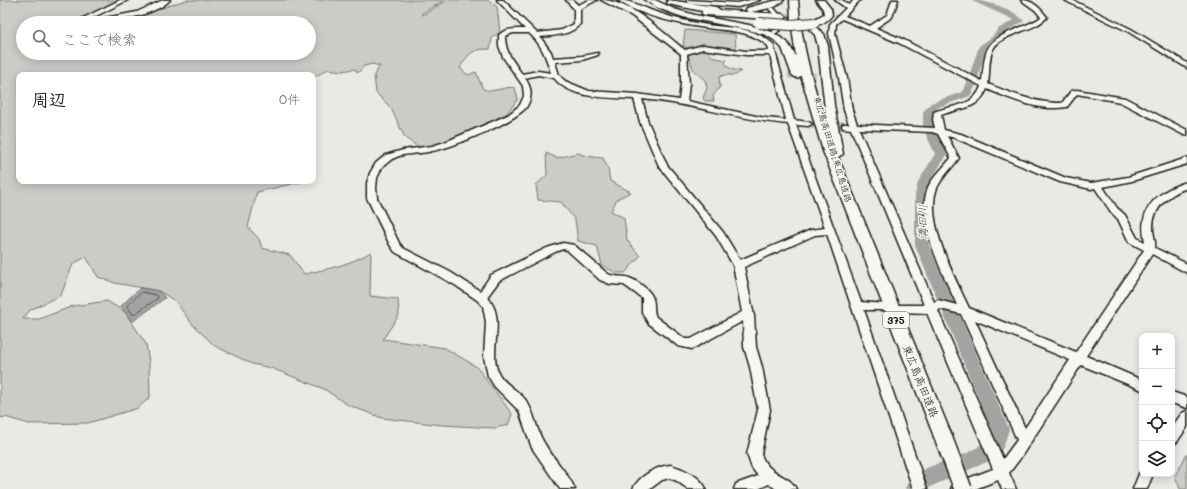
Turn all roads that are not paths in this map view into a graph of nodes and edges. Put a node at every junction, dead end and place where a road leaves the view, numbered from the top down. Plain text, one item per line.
1 (125, 0) edge
2 (168, 0) edge
3 (500, 0) edge
4 (569, 0) edge
5 (594, 0) edge
6 (604, 0) edge
7 (650, 0) edge
8 (661, 0) edge
9 (665, 0) edge
10 (780, 0) edge
11 (794, 0) edge
12 (802, 0) edge
13 (820, 0) edge
14 (838, 0) edge
15 (857, 0) edge
16 (895, 0) edge
17 (1024, 0) edge
18 (1085, 0) edge
19 (618, 1) edge
20 (688, 1) edge
21 (1070, 1) edge
22 (758, 2) edge
23 (848, 7) junction
24 (577, 8) junction
25 (777, 15) joint
26 (91, 16) edge
27 (128, 16) edge
28 (840, 16) junction
29 (806, 24) junction
30 (871, 28) junction
31 (775, 32) dead end
32 (533, 33) junction
33 (684, 53) junction
34 (773, 53) junction
35 (596, 54) dead end
36 (550, 60) junction
37 (1187, 66) edge
38 (778, 74) junction
39 (788, 75) tunnel mouth
40 (522, 76) junction
41 (556, 76) junction
42 (831, 77) tunnel mouth
43 (843, 78) junction
44 (985, 85) junction
45 (637, 96) junction
46 (683, 102) junction
47 (791, 123) junction
48 (808, 124) tunnel mouth
49 (851, 126) junction
50 (940, 131) junction
51 (1187, 133) edge
52 (829, 151) junction
53 (1187, 161) edge
54 (840, 169) junction
55 (1097, 185) junction
56 (1187, 185) edge
57 (851, 206) junction
58 (831, 231) junction
59 (1150, 249) junction
60 (738, 265) junction
61 (1187, 269) edge
62 (481, 298) junction
63 (856, 306) junction
64 (882, 307) dead end
65 (900, 308) dead end
66 (932, 309) junction
67 (965, 311) junction
68 (748, 316) junction
69 (1077, 358) junction
70 (1139, 384) edge
71 (1175, 398) edge
72 (1187, 403) edge
73 (1187, 417) edge
74 (1175, 434) edge
75 (1024, 440) junction
76 (1001, 472) junction
77 (766, 474) junction
78 (1144, 477) edge
79 (566, 488) edge
80 (640, 489) edge
81 (699, 489) edge
82 (741, 489) edge
83 (789, 489) edge
84 (920, 489) edge
85 (958, 489) edge
86 (964, 489) edge
87 (1009, 489) edge
88 (1140, 489) edge

1 - 26 street
2 - 27 street
3 - 32 street
4 - 24 street
5 - 24 street
6 - 19 street
7 - 29 highway, bridge
7 - 52 highway
8 - 25 highway
9 - 10 highway
11 - 29 highway
12 - 29 highway
13 - 29 highway
14 - 23 street
15 - 23 street
16 - 30 street
17 - 44 street
18 - 21 street
19 - 33 street
19 - 34 street
20 - 22 street
21 - 37 street
23 - 28 street
24 - 32 street
25 - 31 street
28 - 30 street
28 - 43 street
29 - 52 highway, 東広島高田道路;東広島道路 / 375
29 - 54 highway, 東広島高田道路;東広島道路 / 375
29 - 54 highway
30 - 44 street
32 - 36 street
32 - 40 street
33 - 34 street
33 - 46 street
34 - 38 street
35 - 36 street
36 - 41 street
38 - 39 street
38 - 47 street
40 - 41 street
40 - 62 street
41 - 45 street
42 - 43 street
43 - 49 street
44 - 50 street
44 - 51 street
45 - 46 street
45 - 60 street
46 - 47 street
47 - 48 street
47 - 58 street
49 - 50 street
49 - 66 street
50 - 55 street
50 - 67 street
52 - 57 highway, 東広島高田道路;東広島道路 / 375
53 - 55 street
54 - 57 highway, 東広島高田道路;東広島道路 / 375
55 - 59 street
56 - 59 street
57 - 86 highway, 東広島高田道路 / 375, bridge
58 - 60 street
58 - 63 street
59 - 61 street
59 - 69 street
60 - 68 street
62 - 68 street
62 - 79 street
63 - 64 street
63 - 84 street
65 - 66 street
66 - 67 street
66 - 76 street
67 - 69 street
67 - 75 street
68 - 77 street
69 - 70 street
69 - 75 street
71 - 72 street
73 - 74 street
75 - 76 street
76 - 85 street
76 - 87 street
77 - 82 street
77 - 83 street
78 - 88 street
80 - 81 street

